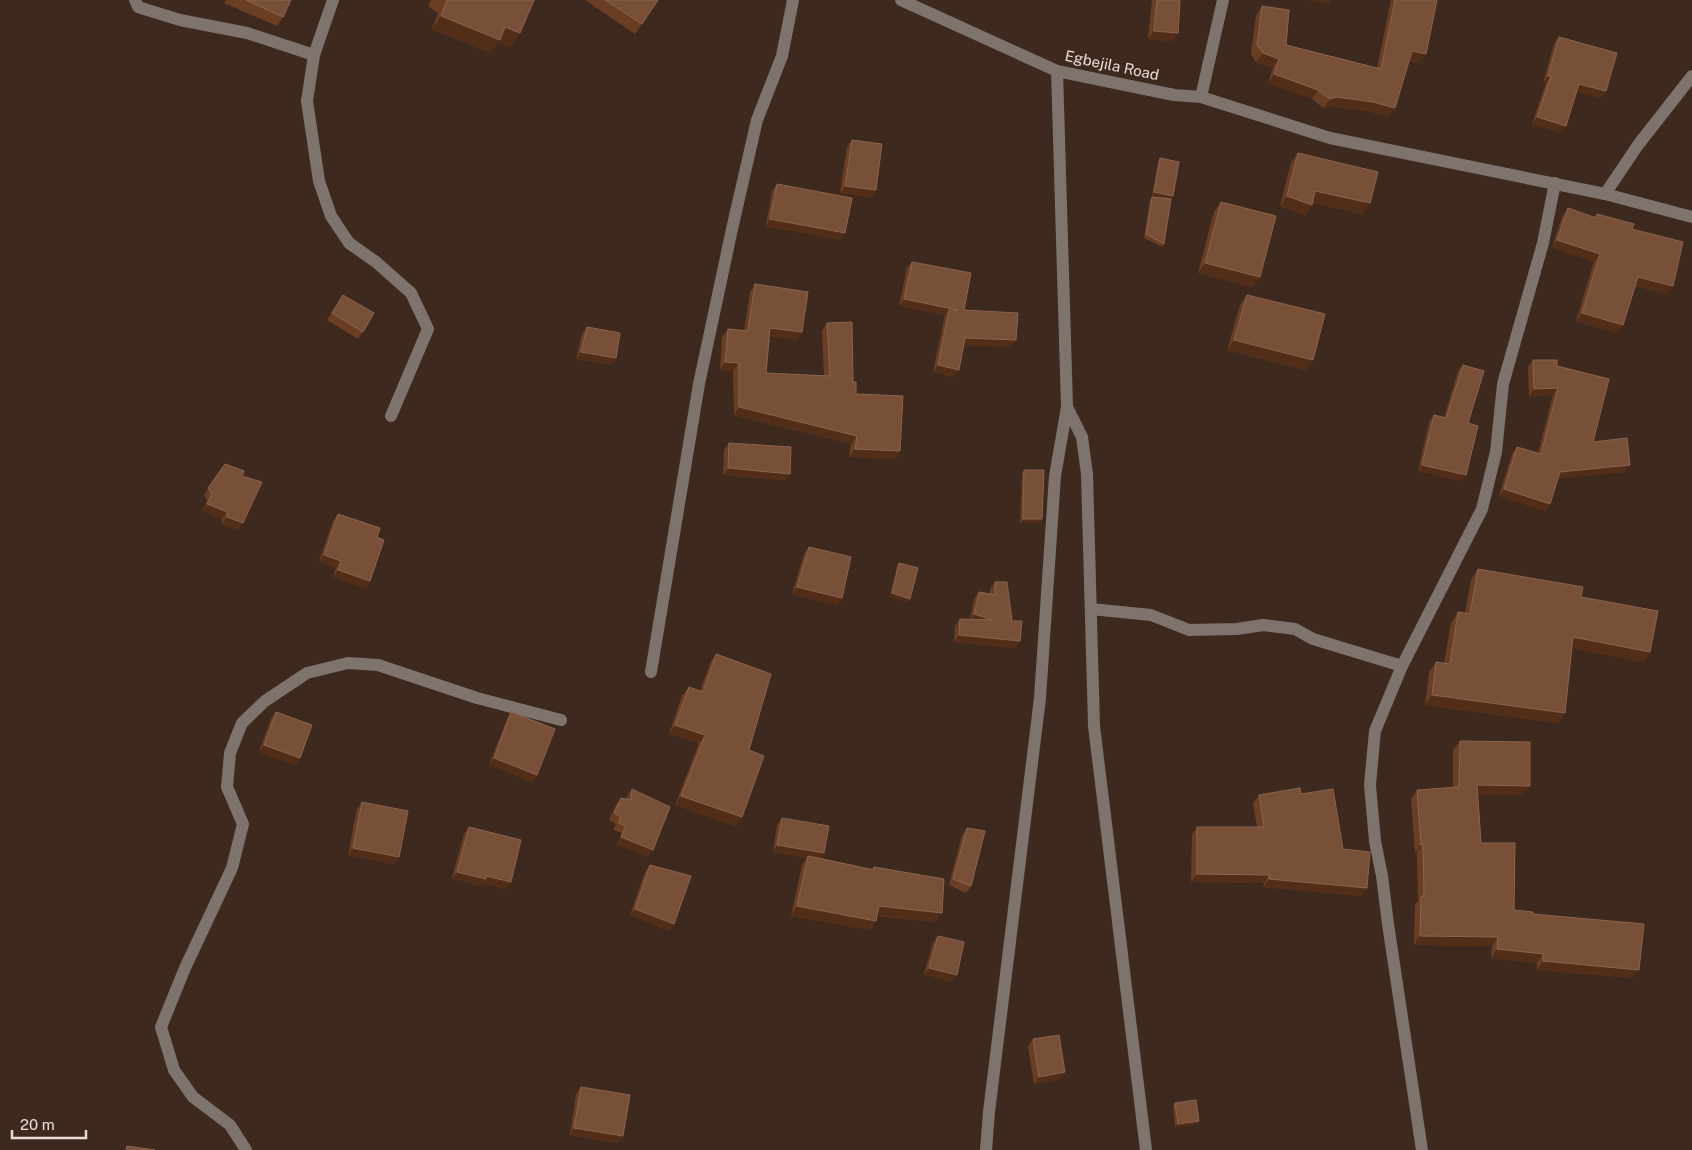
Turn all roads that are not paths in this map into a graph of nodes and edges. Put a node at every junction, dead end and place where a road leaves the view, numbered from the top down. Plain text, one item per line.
1 (136, 0) edge
2 (333, 0) edge
3 (793, 0) edge
4 (901, 0) edge
5 (1223, 0) edge
6 (314, 55) junction
7 (1057, 71) junction
8 (1692, 76) edge
9 (1201, 97) junction
10 (1556, 183) junction
11 (1605, 194) junction
12 (1692, 217) edge
13 (1067, 407) junction
14 (391, 416) dead end
15 (1091, 609) junction
16 (1402, 666) junction
17 (652, 672) dead end
18 (561, 720) dead end
19 (246, 1150) edge
20 (986, 1150) edge
21 (1146, 1150) edge
22 (1422, 1150) edge

1 - 6 street
2 - 6 street
3 - 17 street
4 - 7 street, Egbejila Road
5 - 9 street
6 - 14 street
7 - 9 street, Egbejila Road
7 - 13 street
8 - 11 street
9 - 10 street, Egbejila Road
10 - 11 street, Egbejila Road
10 - 16 street
11 - 12 street, Egbejila Road
13 - 15 street
13 - 20 street
15 - 16 street
15 - 21 street
16 - 22 street
18 - 19 street

